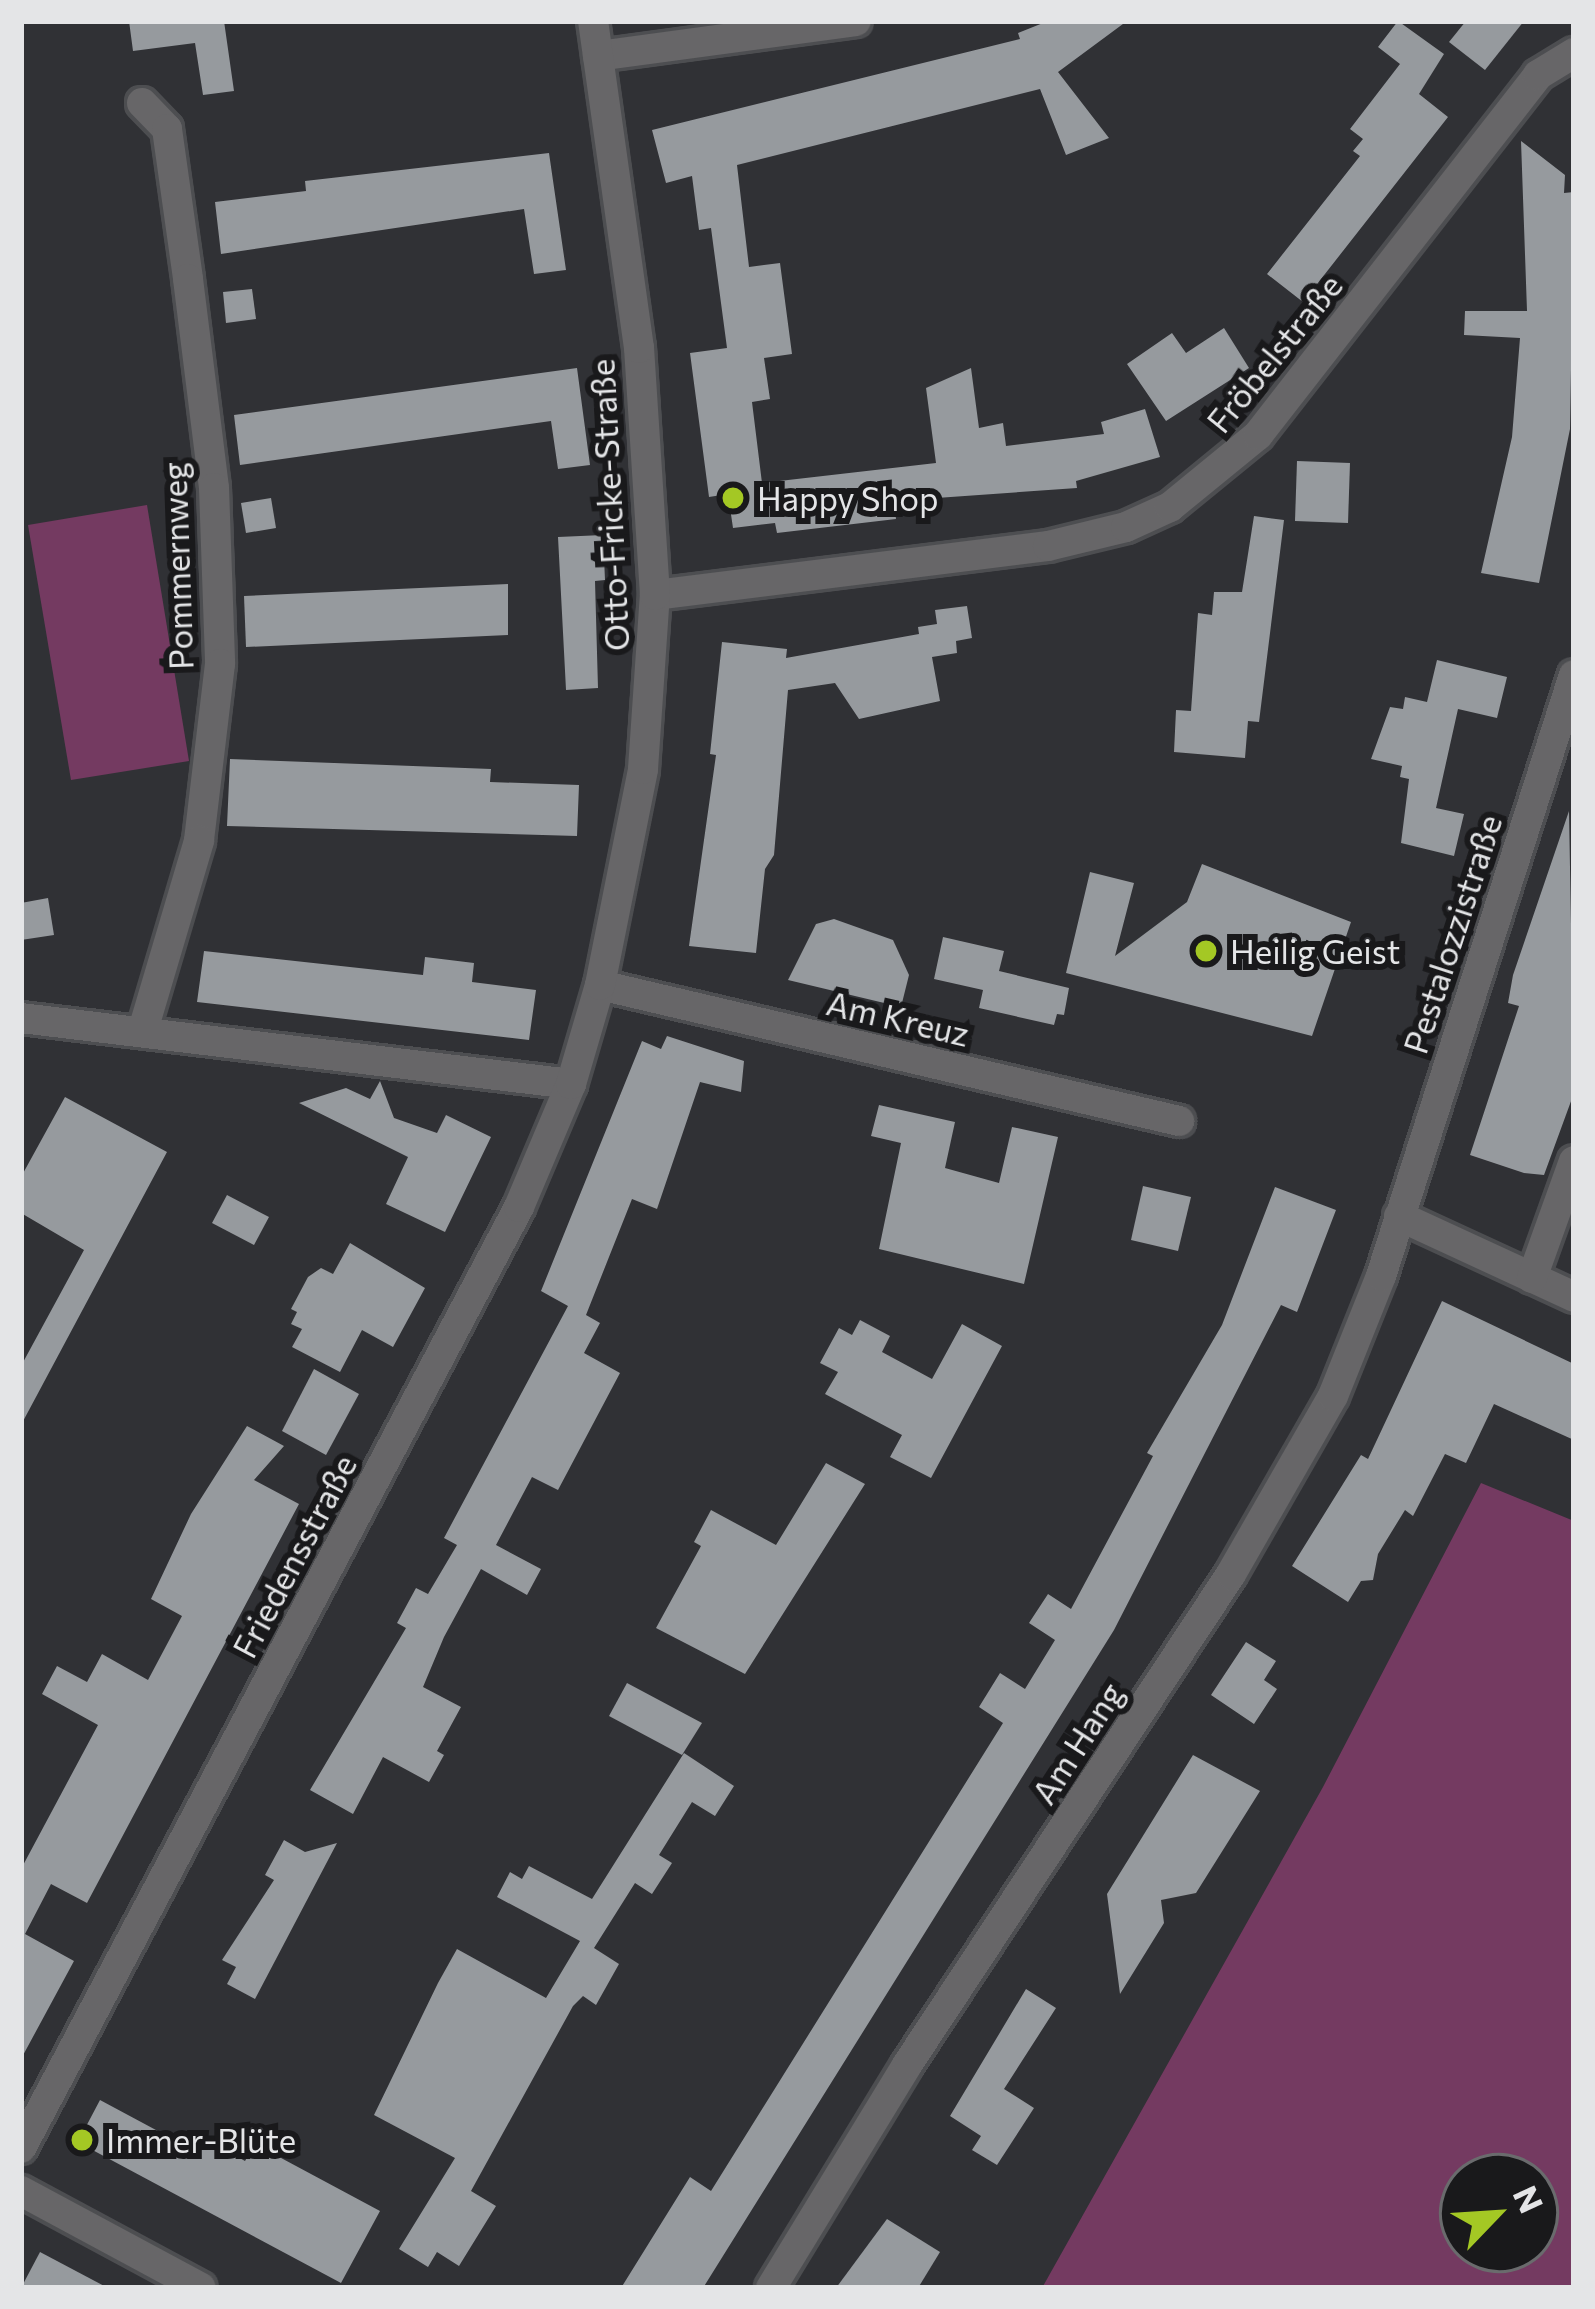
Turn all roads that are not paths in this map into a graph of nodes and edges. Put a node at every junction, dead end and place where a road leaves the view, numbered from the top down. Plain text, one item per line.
1 (593, 21) edge
2 (856, 21) edge
3 (1574, 53) edge
4 (598, 56) junction
5 (142, 103) dead end
6 (655, 595) junction
7 (1574, 675) edge
8 (601, 985) junction
9 (21, 1018) edge
10 (143, 1030) junction
11 (571, 1084) junction
12 (1179, 1121) dead end
13 (1574, 1161) edge
14 (1399, 1216) junction
15 (1532, 1278) junction
16 (1574, 1298) edge
17 (21, 2148) edge
18 (21, 2191) edge
19 (201, 2288) edge
20 (771, 2288) edge

1 - 4 street, Otto-Fricke-Straße
2 - 4 street
3 - 6 street, Fröbelstraße
4 - 6 street, Otto-Fricke-Straße
5 - 10 street, Pommernweg
6 - 8 street, Otto-Fricke-Straße
7 - 14 street, Pestalozzistraße
8 - 11 street, Friedensstraße
8 - 12 street, Am Kreuz
9 - 10 street
10 - 11 street
11 - 17 street, Friedensstraße
13 - 15 street
14 - 15 street
14 - 20 street, Am Hang
15 - 16 street
18 - 19 street

